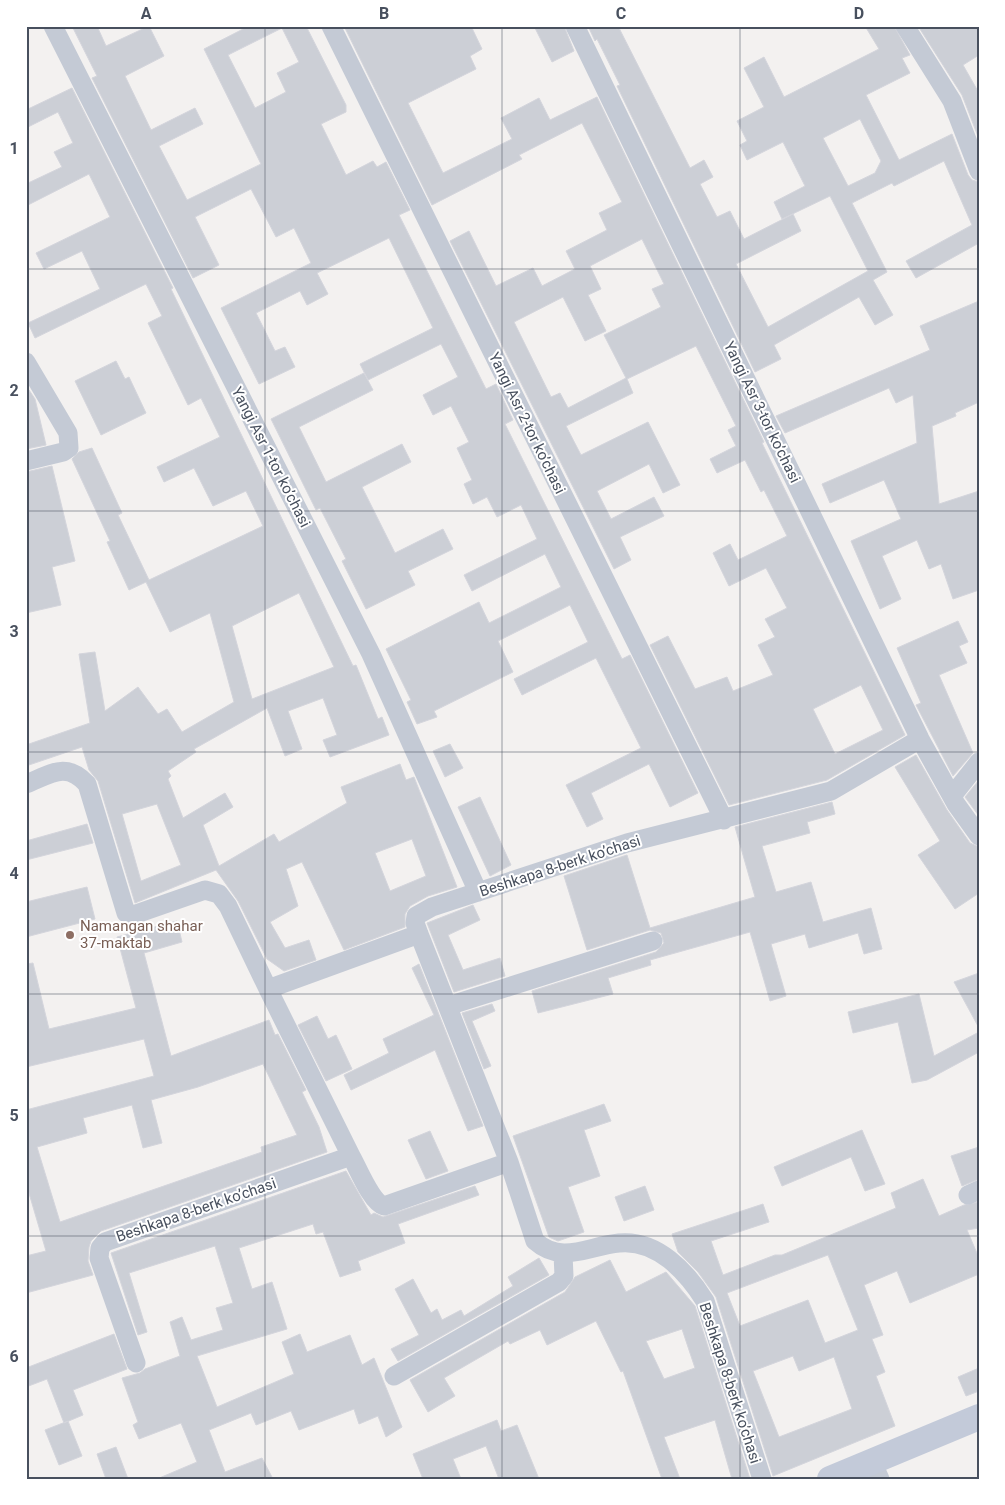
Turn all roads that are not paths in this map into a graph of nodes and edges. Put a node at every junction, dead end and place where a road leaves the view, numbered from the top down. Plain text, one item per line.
1 (53, 26) edge
2 (331, 26) edge
3 (575, 26) edge
4 (905, 26) edge
5 (979, 171) edge
6 (26, 362) edge
7 (26, 461) edge
8 (920, 739) junction
9 (979, 762) edge
10 (26, 784) edge
11 (952, 796) junction
12 (724, 820) junction
13 (979, 836) edge
14 (478, 892) junction
15 (419, 934) junction
16 (653, 940) dead end
17 (268, 989) junction
18 (448, 1006) junction
19 (352, 1156) junction
20 (509, 1162) junction
21 (563, 1254) junction
22 (136, 1362) dead end
23 (394, 1376) dead end
24 (979, 1417) edge
25 (876, 1470) edge
26 (762, 1479) edge
27 (830, 1479) edge

1 - 14 street, Yangi Asr 1-tor koʼchasi
2 - 12 street, Yangi Asr 2-tor koʼchasi
3 - 8 street, Yangi Asr 3-tor koʼchasi
4 - 5 street
6 - 7 street
8 - 11 street, Yangi Asr 3-tor koʼchasi
8 - 12 street, Beshkapa 8-berk koʼchasi
9 - 11 street
10 - 17 street
11 - 13 street, Yangi Asr 3-tor koʼchasi
12 - 14 street, Beshkapa 8-berk koʼchasi
14 - 15 street, Beshkapa 8-berk koʼchasi
15 - 17 street
15 - 18 street, Beshkapa 8-berk koʼchasi
16 - 18 street
17 - 19 street
18 - 20 street, Beshkapa 8-berk koʼchasi
19 - 20 street
19 - 22 street, Beshkapa 8-berk koʼchasi
20 - 21 street, Beshkapa 8-berk koʼchasi
21 - 23 street
21 - 26 street, Beshkapa 8-berk koʼchasi
24 - 25 main road
25 - 27 main road

